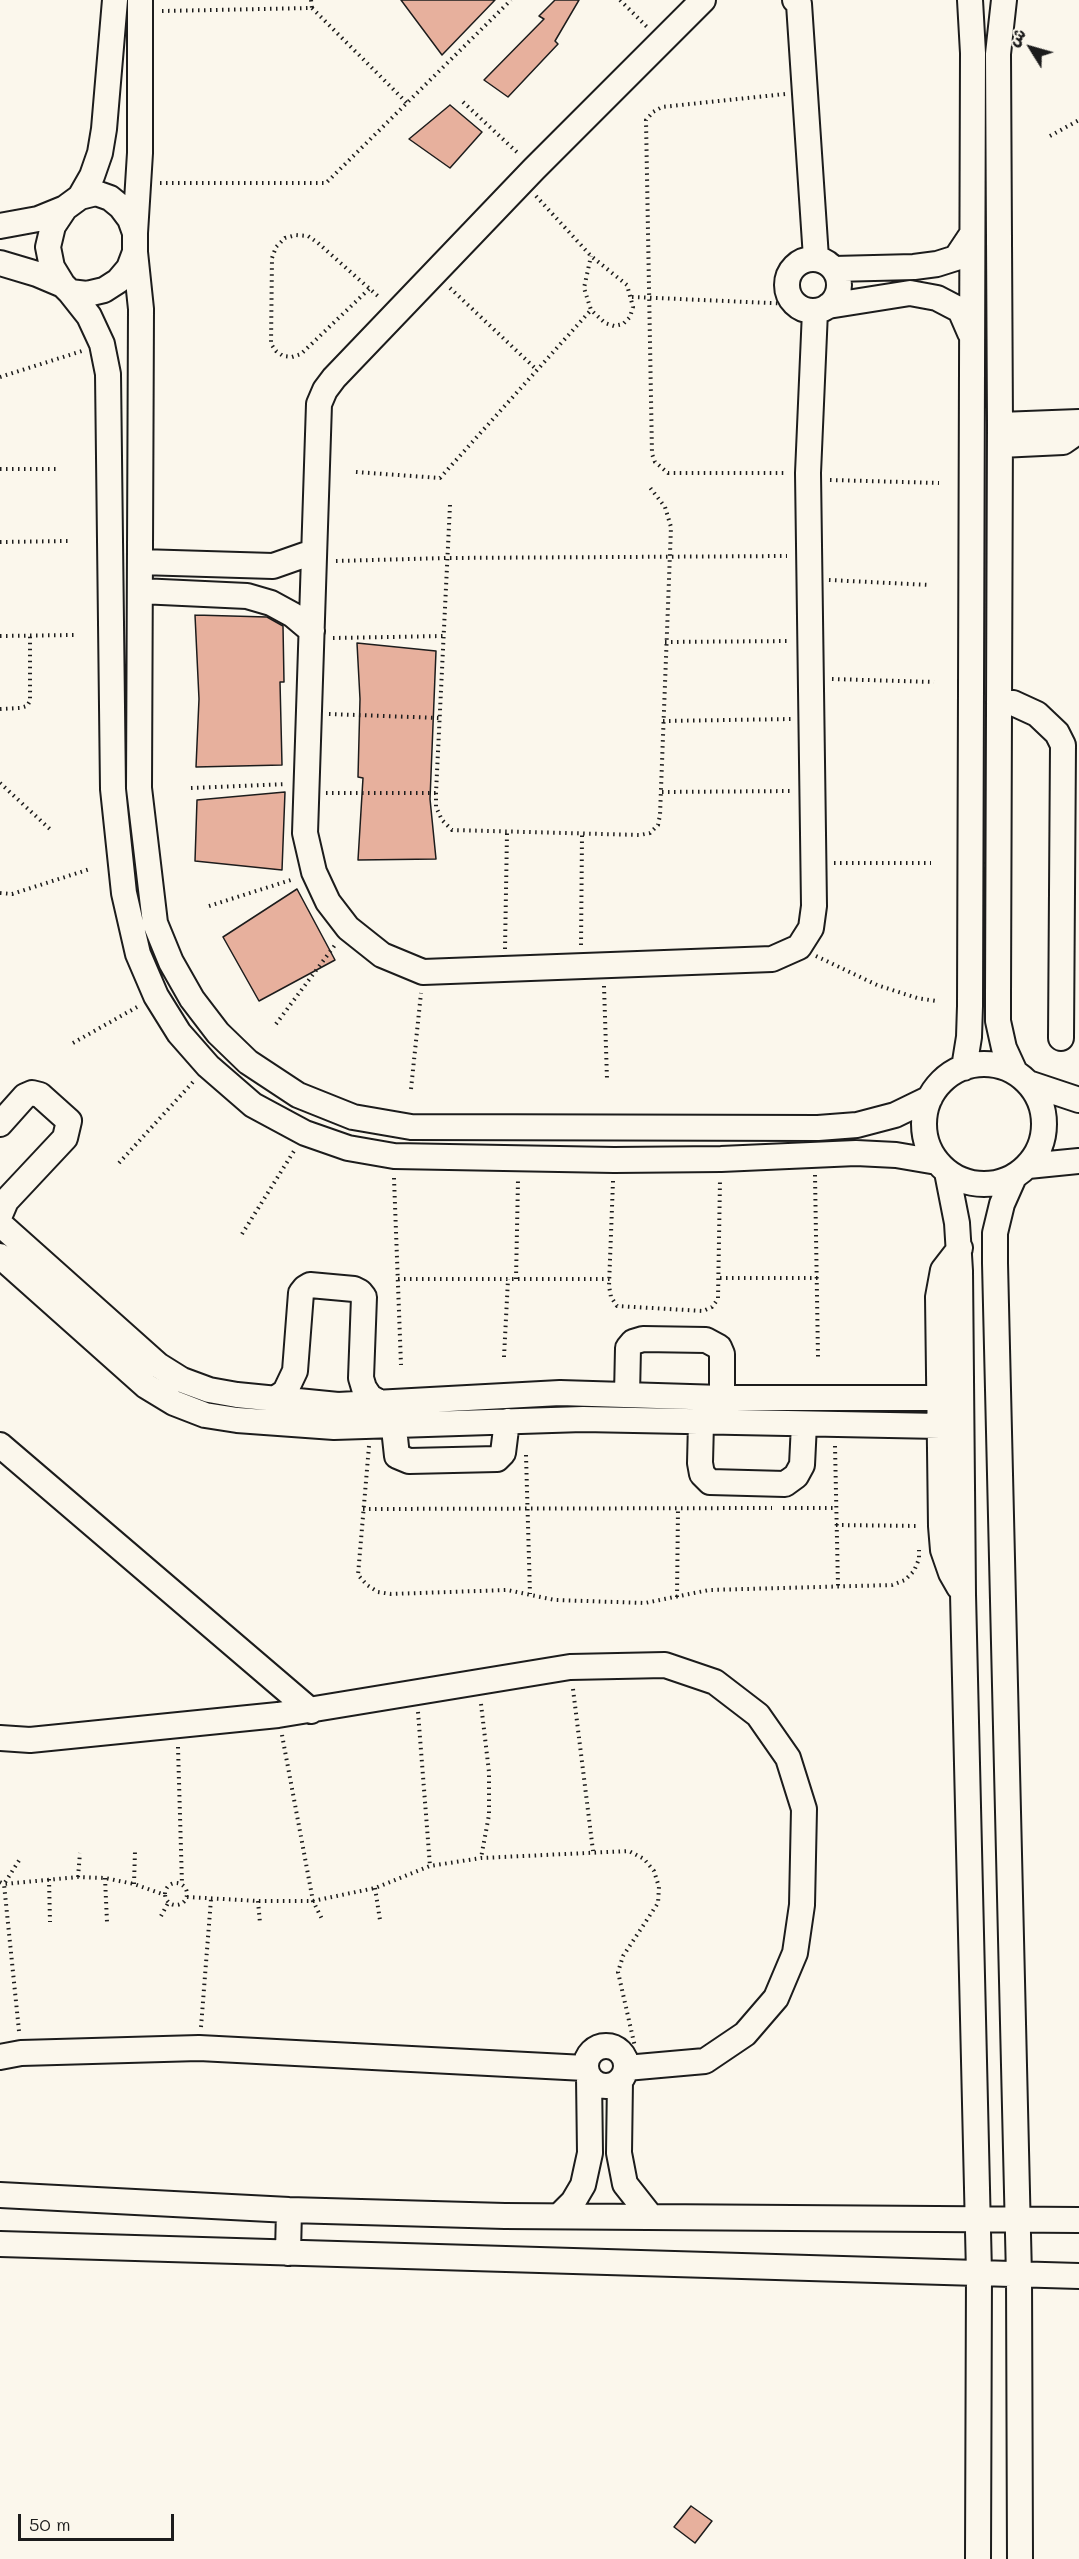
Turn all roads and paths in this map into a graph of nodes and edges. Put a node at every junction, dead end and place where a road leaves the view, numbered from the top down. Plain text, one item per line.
1 (115, 0) edge
2 (311, 0) edge
3 (511, 0) edge
4 (620, 0) edge
5 (969, 0) edge
6 (1004, 0) edge
7 (797, 1) edge
8 (699, 2) edge
9 (140, 6) edge
10 (312, 8) junction
11 (661, 41) junction
12 (803, 92) junction
13 (464, 102) dead end
14 (407, 103) junction
15 (1079, 120) edge
16 (1050, 136) dead end
17 (528, 175) junction
18 (138, 183) junction
19 (72, 203) junction
20 (0, 226) edge
21 (972, 234) junction
22 (135, 243) junction
23 (591, 256) junction
24 (825, 264) junction
25 (4, 266) edge
26 (434, 273) junction
27 (67, 289) junction
28 (369, 289) junction
29 (648, 296) junction
30 (632, 297) junction
31 (813, 307) junction
32 (591, 310) junction
33 (397, 313) junction
34 (971, 335) junction
35 (102, 344) junction
36 (537, 370) junction
37 (0, 377) edge
38 (1079, 422) edge
39 (1079, 431) edge
40 (1000, 435) junction
41 (0, 469) edge
42 (60, 469) dead end
43 (356, 472) dead end
44 (808, 476) junction
45 (939, 483) dead end
46 (648, 485) dead end
47 (450, 505) dead end
48 (68, 541) dead end
49 (0, 542) edge
50 (313, 557) junction
51 (447, 558) junction
52 (669, 558) junction
53 (140, 562) junction
54 (809, 568) junction
55 (930, 585) dead end
56 (140, 591) junction
57 (311, 634) junction
58 (30, 635) junction
59 (74, 635) dead end
60 (0, 636) edge
61 (444, 636) junction
62 (810, 641) junction
63 (665, 642) junction
64 (810, 679) junction
65 (934, 682) dead end
66 (999, 702) junction
67 (0, 709) edge
68 (310, 714) junction
69 (440, 718) junction
70 (811, 718) junction
71 (663, 721) junction
72 (0, 783) edge
73 (191, 788) dead end
74 (308, 788) junction
75 (812, 790) junction
76 (662, 792) junction
77 (436, 794) junction
78 (52, 831) dead end
79 (507, 833) junction
80 (582, 835) junction
81 (812, 862) junction
82 (931, 863) dead end
83 (90, 869) dead end
84 (314, 872) junction
85 (0, 893) edge
86 (209, 906) dead end
87 (348, 928) junction
88 (798, 947) junction
89 (592, 964) junction
90 (504, 968) junction
91 (423, 972) junction
92 (156, 996) junction
93 (936, 1001) dead end
94 (276, 1024) dead end
95 (1061, 1038) dead end
96 (73, 1043) dead end
97 (208, 1066) junction
98 (964, 1068) junction
99 (1022, 1077) junction
100 (607, 1079) dead end
101 (411, 1089) dead end
102 (930, 1098) junction
103 (1079, 1101) edge
104 (0, 1124) edge
105 (305, 1133) junction
106 (394, 1156) junction
107 (815, 1156) junction
108 (518, 1158) junction
109 (721, 1159) junction
110 (614, 1160) junction
111 (1079, 1161) edge
112 (119, 1163) dead end
113 (942, 1167) junction
114 (1021, 1171) junction
115 (0, 1217) edge
116 (0, 1224) edge
117 (242, 1234) dead end
118 (960, 1248) junction
119 (0, 1256) edge
120 (720, 1278) junction
121 (818, 1278) junction
122 (508, 1279) junction
123 (516, 1279) junction
124 (610, 1279) junction
125 (398, 1280) junction
126 (504, 1357) dead end
127 (818, 1357) dead end
128 (401, 1365) dead end
129 (627, 1395) junction
130 (276, 1398) junction
131 (722, 1398) junction
132 (940, 1398) junction
133 (383, 1414) junction
134 (517, 1421) junction
135 (701, 1422) junction
136 (804, 1424) junction
137 (835, 1424) junction
138 (940, 1426) junction
139 (0, 1445) edge
140 (836, 1508) junction
141 (363, 1509) junction
142 (526, 1509) junction
143 (678, 1509) junction
144 (919, 1515) dead end
145 (836, 1525) junction
146 (919, 1526) junction
147 (919, 1537) dead end
148 (919, 1548) dead end
149 (838, 1586) junction
150 (530, 1594) junction
151 (963, 1594) junction
152 (677, 1597) junction
153 (570, 1667) junction
154 (479, 1682) junction
155 (417, 1693) junction
156 (310, 1711) junction
157 (279, 1715) junction
158 (177, 1727) junction
159 (0, 1738) edge
160 (135, 1851) dead end
161 (593, 1851) junction
162 (80, 1853) dead end
163 (481, 1858) junction
164 (20, 1859) dead end
165 (430, 1866) junction
166 (78, 1877) junction
167 (105, 1878) junction
168 (49, 1879) junction
169 (2, 1883) edge
170 (134, 1884) junction
171 (182, 1884) junction
172 (375, 1888) junction
173 (165, 1895) junction
174 (187, 1897) junction
175 (211, 1899) junction
176 (258, 1901) junction
177 (313, 1901) junction
178 (168, 1903) junction
179 (161, 1916) dead end
180 (380, 1920) dead end
181 (323, 1921) dead end
182 (50, 1922) dead end
183 (107, 1922) dead end
184 (260, 1923) dead end
185 (199, 2048) junction
186 (10, 2055) edge
187 (587, 2072) junction
188 (628, 2072) junction
189 (1015, 2086) junction
190 (975, 2091) junction
191 (0, 2195) edge
192 (290, 2210) junction
193 (560, 2216) junction
194 (651, 2217) junction
195 (978, 2219) junction
196 (1018, 2220) junction
197 (1079, 2220) edge
198 (0, 2244) edge
199 (288, 2253) junction
200 (979, 2273) junction
201 (1019, 2276) junction
202 (1079, 2276) edge
203 (978, 2559) edge
204 (1020, 2559) edge

1 - 19 street
2 - 10 path
3 - 14 path
4 - 11 path
5 - 21 street
6 - 40 street
7 - 12 street
8 - 11 street
9 - 10 path
9 - 18 street
10 - 14 path
11 - 17 street
12 - 24 street
12 - 29 path
13 - 17 path
14 - 18 path
15 - 16 path
17 - 23 path
17 - 26 street
18 - 22 street
19 - 20 street
19 - 22 street
19 - 27 street
21 - 24 street
21 - 34 street
22 - 27 street
22 - 53 street
23 - 30 path
23 - 32 path
24 - 31 street
24 - 31 street
25 - 27 street
26 - 33 street
26 - 36 path
27 - 35 street
28 - 28 path
28 - 33 path
29 - 30 path
29 - 31 path
29 - 44 path
30 - 32 path
31 - 34 street
31 - 44 street
32 - 36 path
33 - 50 street
34 - 98 street
35 - 37 path
35 - 92 street
36 - 43 path
38 - 40 street
39 - 40 street
40 - 66 street
41 - 42 path
44 - 45 path
44 - 54 street
46 - 52 path
47 - 51 path
48 - 49 path
50 - 51 path
50 - 53 street
50 - 57 street
51 - 52 path
51 - 61 path
52 - 54 path
52 - 63 path
53 - 56 street
54 - 55 path
54 - 62 street
56 - 57 street
56 - 102 street
57 - 61 path
57 - 68 street
58 - 59 path
58 - 60 path
58 - 67 path
61 - 69 path
62 - 63 path
62 - 64 street
63 - 71 path
64 - 65 path
64 - 70 street
66 - 95 street
66 - 99 street
68 - 69 path
68 - 74 street
69 - 77 path
70 - 71 path
70 - 75 street
71 - 76 path
72 - 78 path
73 - 74 path
74 - 77 path
74 - 84 street
75 - 76 path
75 - 81 street
76 - 80 path
77 - 79 path
79 - 80 path
79 - 90 path
80 - 89 path
81 - 82 path
81 - 88 street
83 - 85 path
84 - 86 path
84 - 87 street
87 - 91 street
87 - 94 path
88 - 89 street
88 - 93 path
89 - 90 street
89 - 100 path
90 - 91 street
91 - 101 path
92 - 96 path
92 - 97 street
97 - 105 street
97 - 112 path
98 - 99 street
98 - 102 street
99 - 103 street
99 - 114 street
102 - 113 street
104 - 115 street
105 - 106 street
105 - 117 path
106 - 108 street
106 - 125 path
107 - 109 street
107 - 113 street
107 - 121 path
108 - 110 street
108 - 123 path
109 - 110 street
109 - 120 path
110 - 124 path
111 - 114 street
113 - 114 street
113 - 118 street
114 - 189 street
115 - 116 street
116 - 130 street
118 - 132 street
118 - 151 street
119 - 133 street
120 - 121 path
120 - 124 path
121 - 127 path
122 - 123 path
122 - 125 path
122 - 126 path
123 - 124 path
125 - 128 path
129 - 131 street
129 - 131 street
129 - 133 street
130 - 133 street
130 - 133 street
131 - 132 street
132 - 138 street
133 - 134 street
133 - 134 street
133 - 141 path
134 - 135 street
134 - 142 path
135 - 136 street
135 - 136 street
136 - 137 street
137 - 138 street
137 - 140 path
138 - 151 street
139 - 156 street
140 - 143 path
140 - 145 path
141 - 142 path
141 - 150 path
142 - 143 path
142 - 150 path
143 - 152 path
144 - 146 path
145 - 146 path
145 - 149 path
146 - 147 path
148 - 149 path
149 - 152 path
150 - 152 path
151 - 190 street
153 - 154 street
153 - 161 path
153 - 188 street
154 - 155 street
154 - 163 path
155 - 156 street
155 - 165 path
156 - 157 street
157 - 158 street
157 - 177 path
158 - 159 street
158 - 171 path
160 - 170 path
161 - 163 path
161 - 188 path
162 - 166 path
163 - 165 path
164 - 169 path
165 - 172 path
166 - 167 path
166 - 168 path
167 - 170 path
167 - 183 path
168 - 169 path
168 - 182 path
169 - 186 path
170 - 173 path
171 - 173 path
171 - 174 path
172 - 177 path
172 - 180 path
173 - 178 path
174 - 175 path
174 - 178 path
175 - 176 path
175 - 185 path
176 - 177 path
176 - 184 path
177 - 181 path
178 - 179 path
185 - 186 street
185 - 187 street
187 - 188 street
187 - 188 street
187 - 193 street
188 - 194 street
189 - 190 street
189 - 196 street
190 - 195 street
191 - 192 street
192 - 193 street
192 - 199 street
193 - 194 street
194 - 195 street
195 - 196 street
195 - 200 street
196 - 197 street
196 - 201 street
198 - 199 street
199 - 200 street
200 - 201 street
200 - 203 street
201 - 202 street
201 - 204 street

